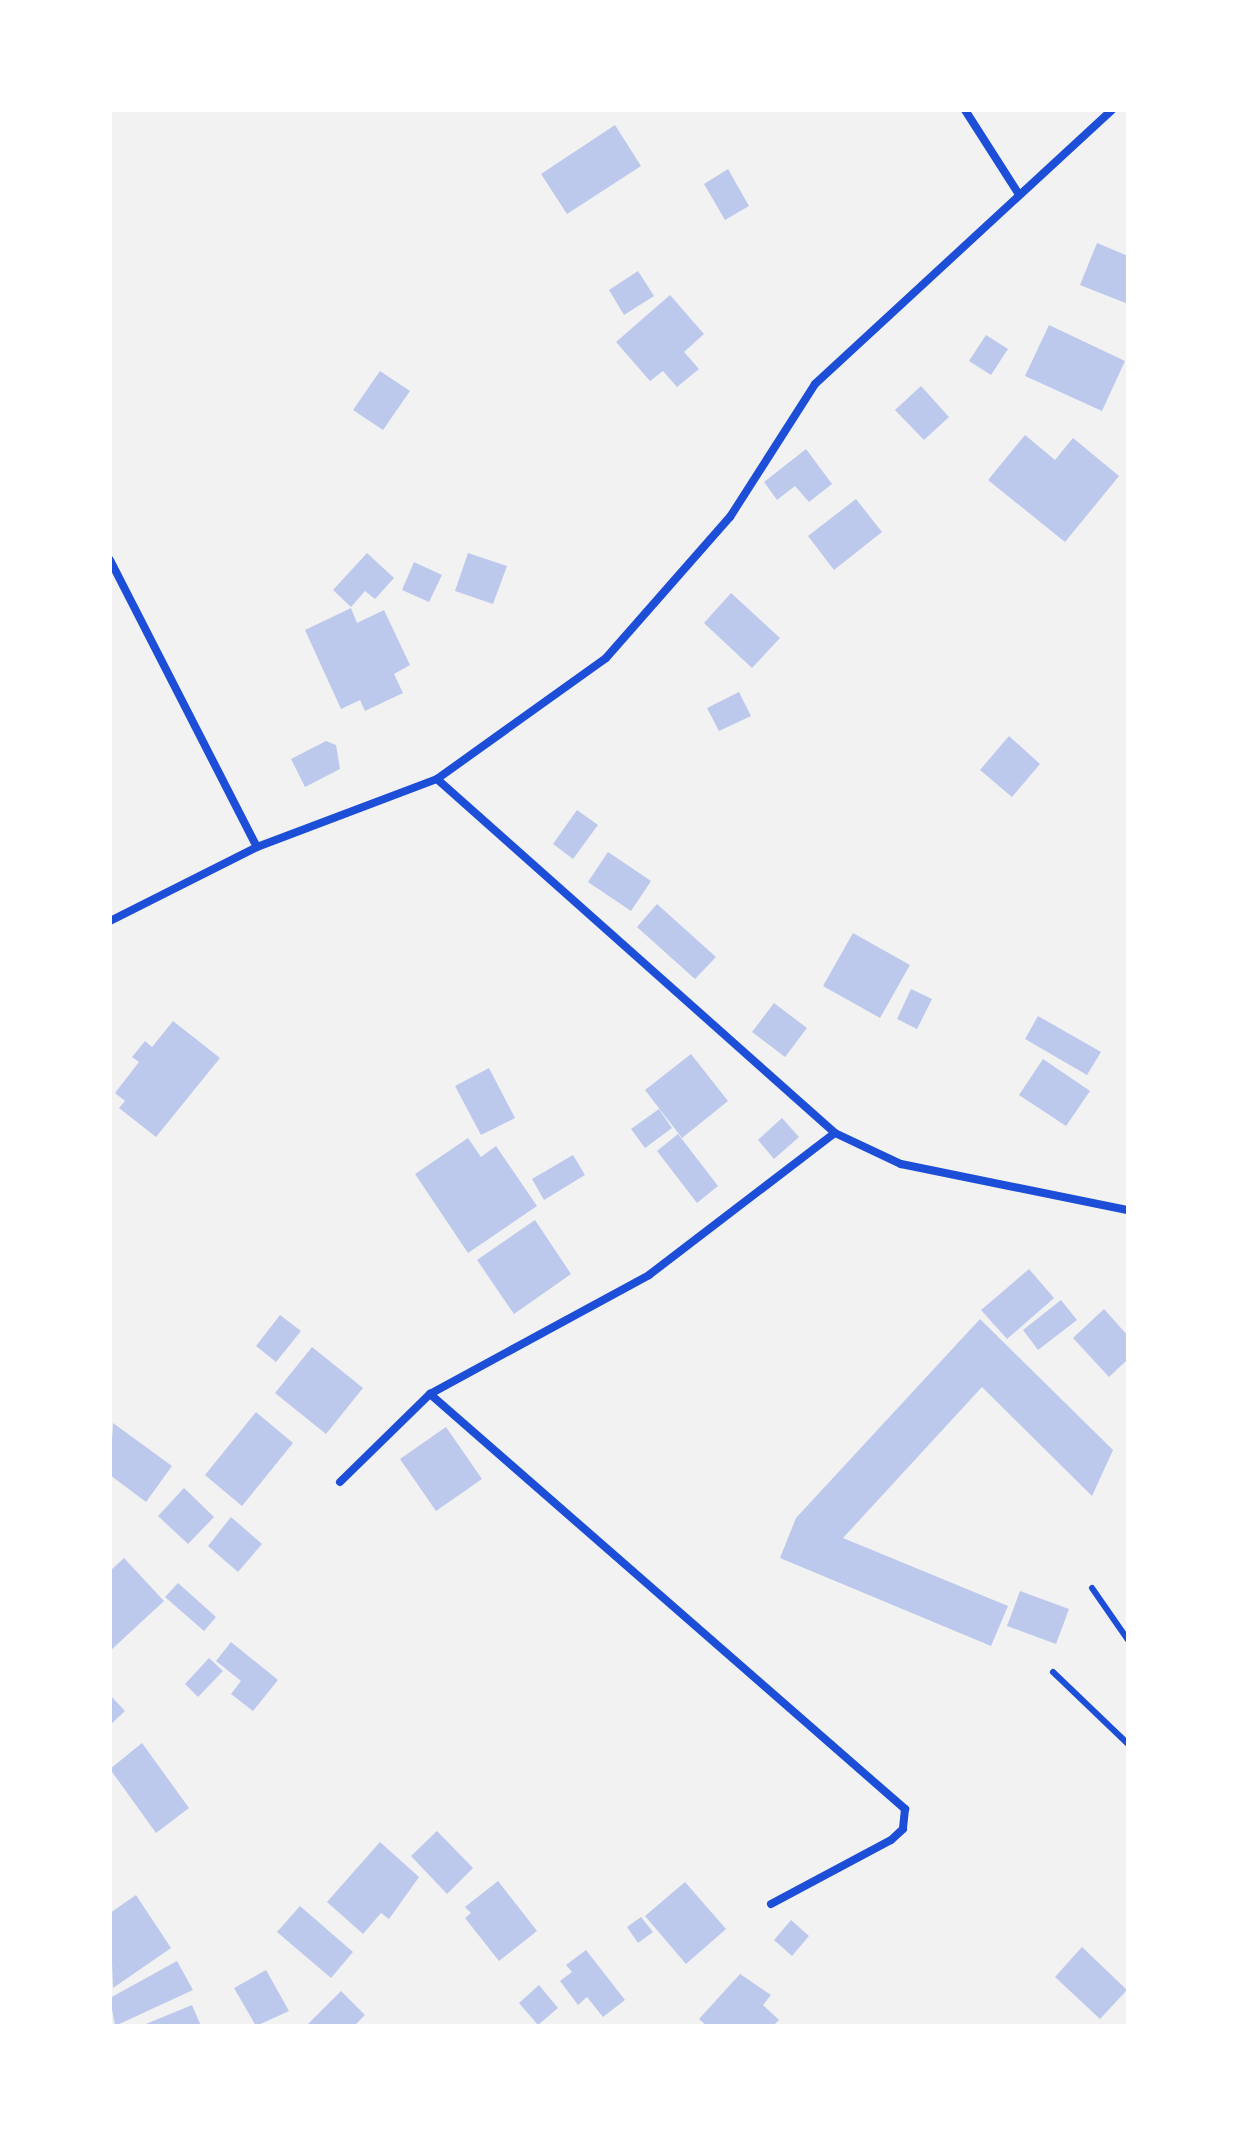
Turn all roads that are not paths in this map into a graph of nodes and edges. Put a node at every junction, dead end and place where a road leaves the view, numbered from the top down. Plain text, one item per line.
1 (965, 110) edge
2 (1112, 110) edge
3 (1018, 193) junction
4 (110, 560) edge
5 (437, 779) junction
6 (257, 847) junction
7 (110, 921) edge
8 (835, 1133) junction
9 (1128, 1210) edge
10 (430, 1394) junction
11 (340, 1482) dead end
12 (1092, 1588) dead end
13 (1128, 1640) edge
14 (1053, 1672) dead end
15 (1128, 1744) edge
16 (771, 1904) dead end

1 - 3 street
2 - 3 street
3 - 5 street
4 - 6 street
5 - 6 street
5 - 8 street
6 - 7 street
8 - 9 street
8 - 10 street
10 - 11 street
10 - 16 street
12 - 13 lane
14 - 15 lane

